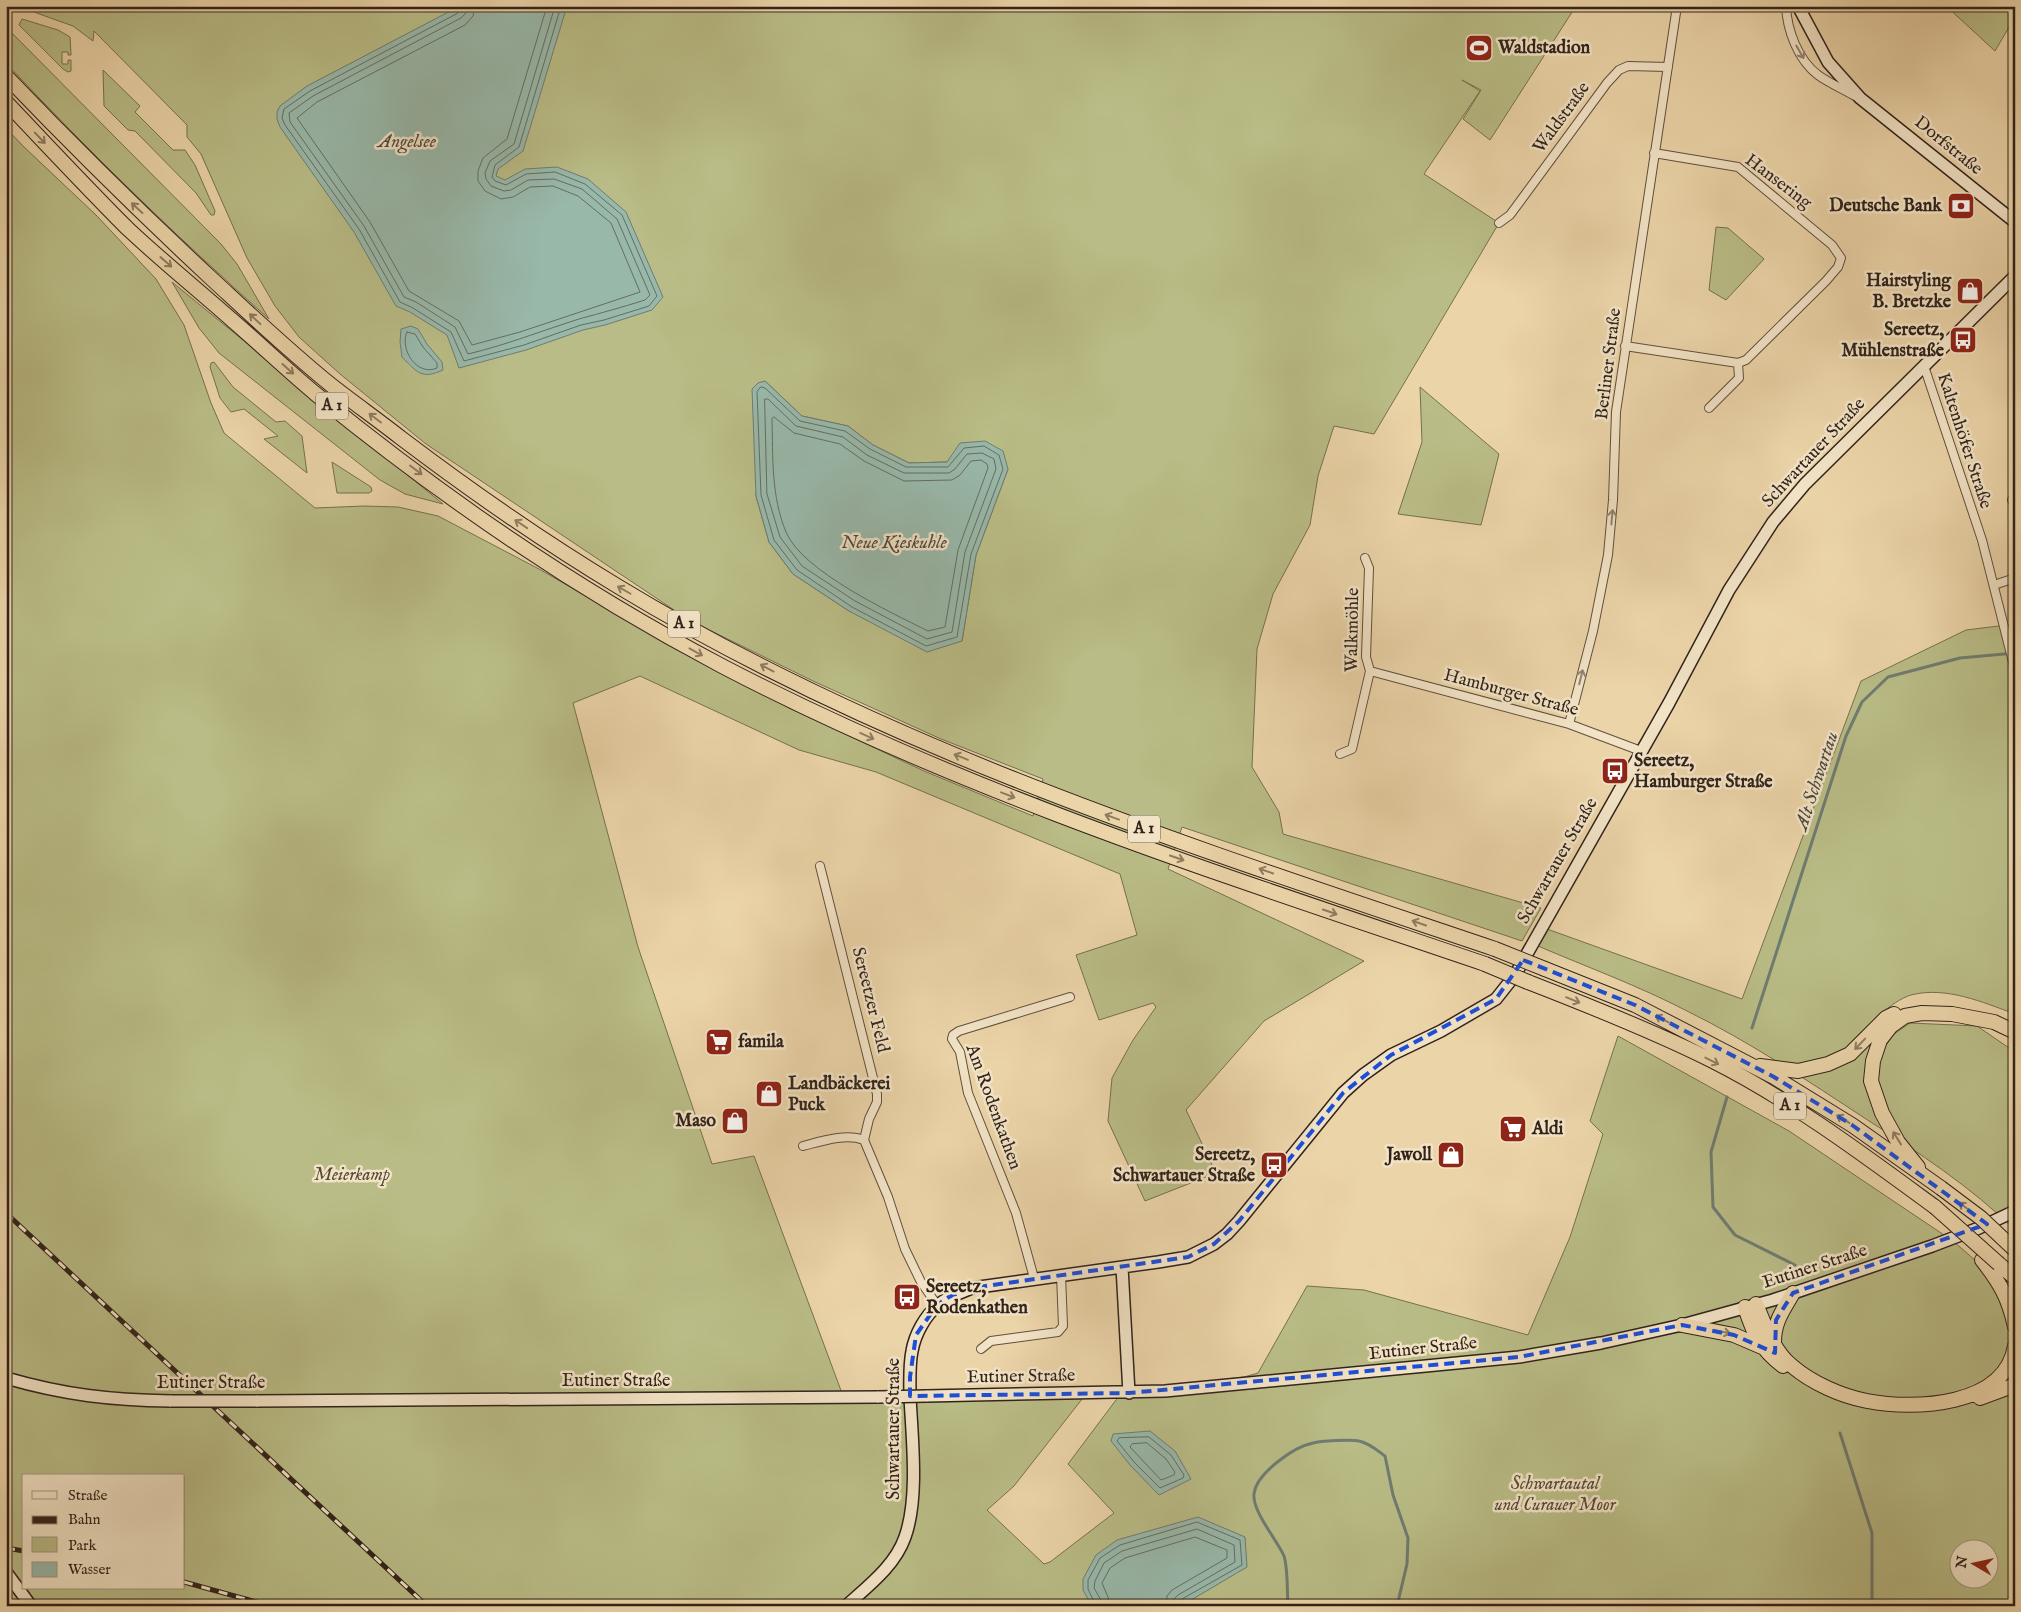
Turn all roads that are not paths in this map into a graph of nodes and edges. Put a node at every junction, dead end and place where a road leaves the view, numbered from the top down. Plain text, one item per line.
1 (1677, 6) edge
2 (1786, 6) edge
3 (1798, 6) edge
4 (1668, 67) junction
5 (6, 76) edge
6 (1860, 98) junction
7 (6, 102) edge
8 (1654, 154) junction
9 (2015, 222) edge
10 (1500, 223) dead end
11 (2015, 276) edge
12 (1625, 346) junction
13 (1738, 363) junction
14 (1924, 366) junction
15 (1710, 408) dead end
16 (2015, 495) edge
17 (2015, 505) edge
18 (1365, 558) dead end
19 (2015, 578) edge
20 (1994, 585) junction
21 (2015, 670) edge
22 (1370, 671) junction
23 (1569, 724) junction
24 (1641, 752) junction
25 (1340, 754) dead end
26 (820, 866) dead end
27 (1070, 997) dead end
28 (2015, 1024) edge
29 (2015, 1032) edge
30 (1752, 1065) junction
31 (864, 1140) junction
32 (803, 1146) dead end
33 (1926, 1177) junction
34 (1932, 1210) junction
35 (2015, 1211) edge
36 (2015, 1250) edge
37 (1122, 1267) junction
38 (1061, 1275) junction
39 (1034, 1278) junction
40 (2015, 1278) edge
41 (1793, 1293) junction
42 (937, 1305) junction
43 (1751, 1306) junction
44 (1682, 1325) junction
45 (2015, 1327) edge
46 (1768, 1346) junction
47 (2015, 1346) edge
48 (981, 1349) dead end
49 (6, 1378) edge
50 (2015, 1385) edge
51 (1129, 1393) junction
52 (6, 1572) edge
53 (31, 1606) edge
54 (846, 1606) edge

1 - 4 street, Berliner Straße
2 -> 6 street, Dorfstraße
3 - 6 main road, Dorfstraße
4 - 8 street, Berliner Straße
4 - 10 street, Waldstraße
30 -> 5 highway, A 1, bridge
6 - 9 main road, Dorfstraße
7 -> 34 highway, A 1, bridge
8 - 12 street, Berliner Straße
8 - 13 street, Hansering
11 - 14 main road, Schwartauer Straße
12 - 13 street
23 -> 12 street, Berliner Straße
13 - 15 street
14 - 20 street, Kaltenhöfer Straße
14 - 24 main road, Schwartauer Straße
16 - 17 street
18 - 22 street, Walkmöhle
19 - 20 street
20 - 21 street, Kaltenhöfer Straße
22 - 23 street, Hamburger Straße
22 - 25 street, Walkmöhle
23 - 24 street, Hamburger Straße
24 - 37 main road, Schwartauer Straße
26 - 31 street, Sereetzer Feld
27 - 39 street, Am Rodenkathen
28 -> 30 highway
33 -> 29 highway
33 -> 30 highway, A 1
31 - 32 street
31 - 42 street
36 -> 33 highway, A 1, bridge
34 - 40 highway, A 1, bridge
34 - 45 highway
35 - 41 main road, Eutiner Straße
37 - 38 main road, Schwartauer Straße
37 - 51 main road
38 - 39 main road, Schwartauer Straße
38 - 48 street
39 - 42 main road, Schwartauer Straße
41 - 43 main road, Eutiner Straße
41 - 46 highway
42 - 54 main road, Schwartauer Straße
43 - 44 main road, Eutiner Straße
43 - 46 highway
44 -> 46 highway
44 - 51 main road, Eutiner Straße
46 - 47 highway
46 - 50 highway
49 - 51 main road, Eutiner Straße, bridge
52 - 53 main road

